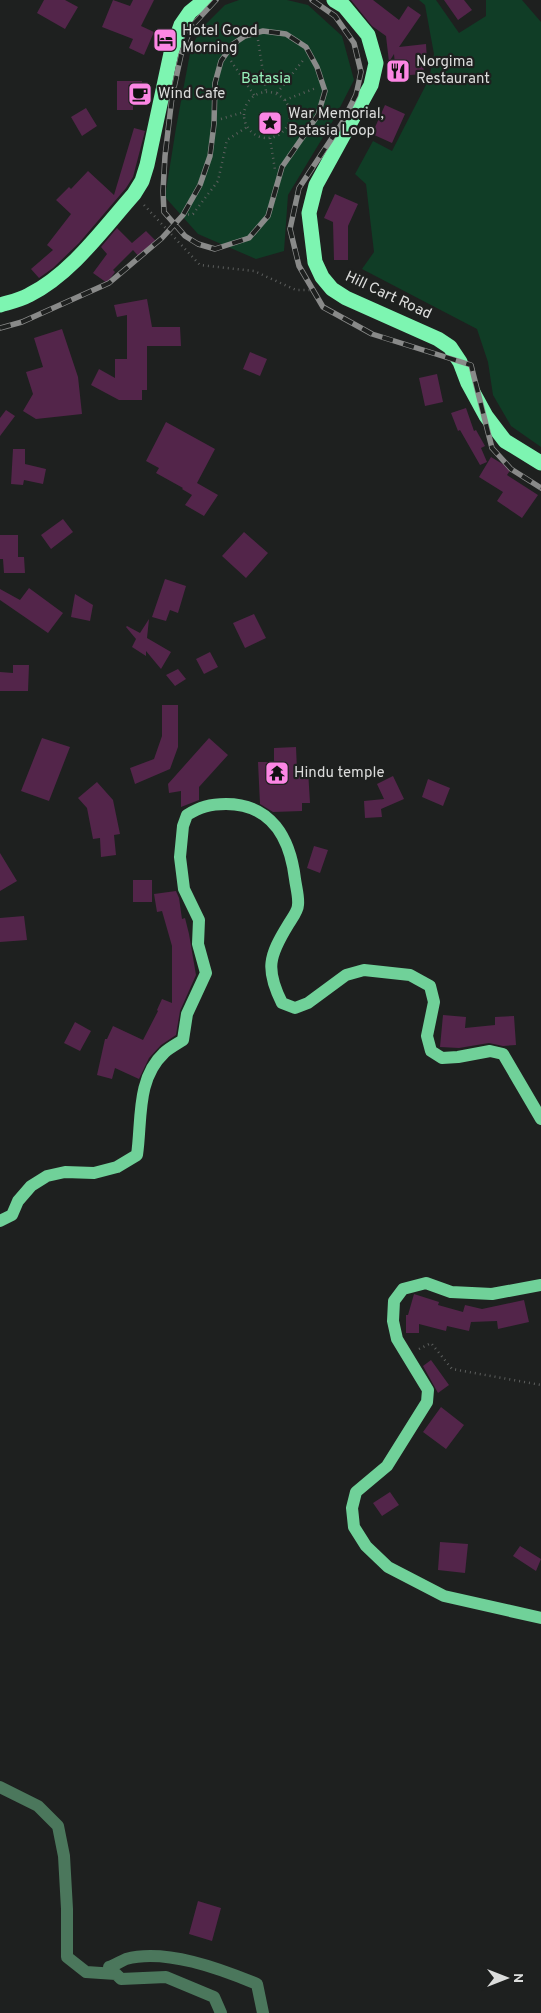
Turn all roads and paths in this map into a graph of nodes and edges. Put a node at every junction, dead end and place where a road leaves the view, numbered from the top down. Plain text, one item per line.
1 (205, 0) edge
2 (334, 0) edge
3 (258, 40) dead end
4 (305, 58) dead end
5 (231, 61) dead end
6 (316, 88) dead end
7 (266, 91) junction
8 (277, 93) junction
9 (254, 95) junction
10 (285, 100) junction
11 (244, 112) junction
12 (221, 119) dead end
13 (247, 127) junction
14 (270, 138) junction
15 (275, 170) dead end
16 (134, 194) junction
17 (183, 215) dead end
18 (332, 289) junction
19 (0, 305) edge
20 (541, 463) edge
21 (541, 1119) edge
22 (0, 1221) edge
23 (541, 1285) edge
24 (408, 1356) junction
25 (541, 1386) edge
26 (541, 1618) edge
27 (0, 1787) edge
28 (116, 1974) junction
29 (221, 2013) edge
30 (262, 2013) edge

1 - 16 highway
2 - 18 highway, Hill Cart Road
3 - 7 path
4 - 8 path
5 - 9 path
6 - 10 path
7 - 8 path
7 - 9 path
8 - 10 path
9 - 11 path
10 - 14 path
11 - 12 path
11 - 13 path
13 - 14 path
13 - 17 path
14 - 15 path
16 - 18 path
16 - 19 highway
18 - 20 highway, Hill Cart Road
21 - 22 main road
23 - 24 main road
24 - 25 path
24 - 26 main road
27 - 28 street
28 - 29 street
28 - 30 street

